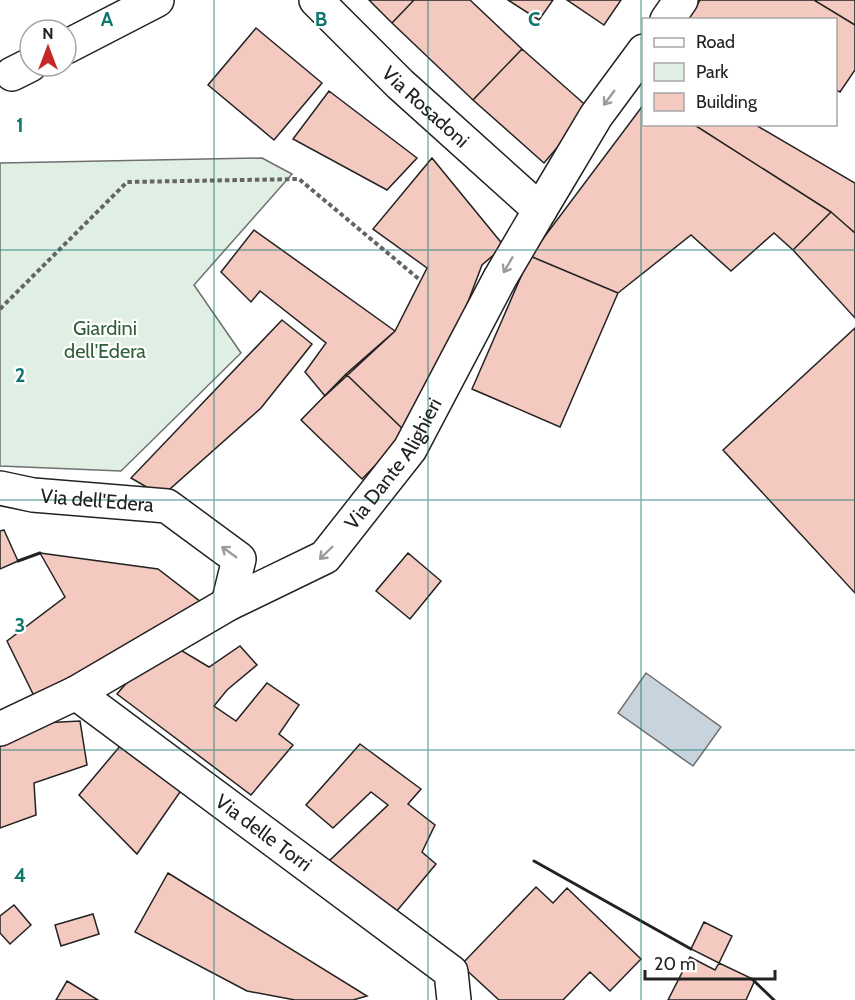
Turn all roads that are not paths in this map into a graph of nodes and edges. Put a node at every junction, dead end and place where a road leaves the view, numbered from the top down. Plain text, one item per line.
1 (157, 0) edge
2 (316, 0) edge
3 (681, 0) edge
4 (668, 18) edge
5 (78, 41) edge
6 (642, 54) edge
7 (540, 210) junction
8 (0, 488) edge
9 (228, 604) junction
10 (76, 693) junction
11 (0, 729) edge
12 (453, 986) edge

1 - 5 street
2 - 7 street, Via Rosadoni
3 - 4 street
6 -> 7 street, Via Dante Alighieri
7 -> 9 street, Via Dante Alighieri
9 -> 8 street, Via dell'Edera
9 - 10 street, Via Dante Alighieri
10 - 11 street, Via Dante Alighieri
10 - 12 street, Via delle Torri

